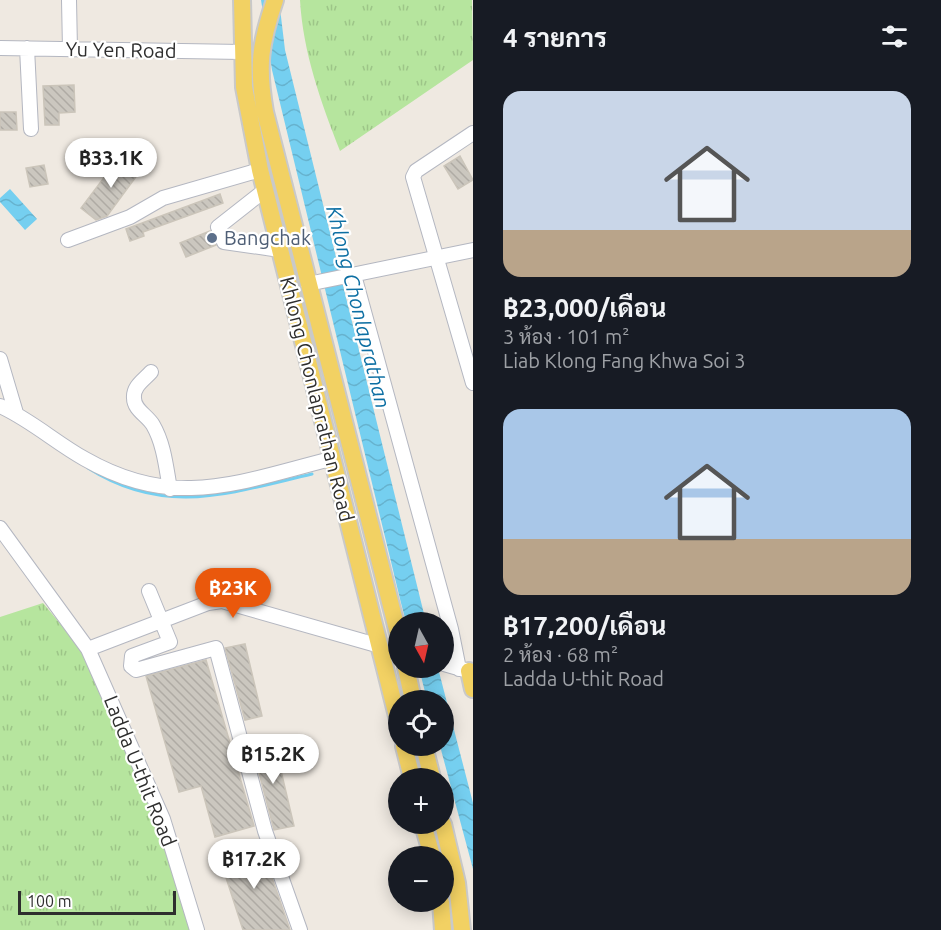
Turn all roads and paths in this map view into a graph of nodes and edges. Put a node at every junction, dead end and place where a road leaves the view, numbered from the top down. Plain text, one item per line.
1 (69, 0) edge
2 (242, 0) edge
3 (275, 0) edge
4 (0, 48) edge
5 (27, 48) junction
6 (70, 49) junction
7 (242, 52) junction
8 (31, 129) dead end
9 (473, 134) edge
10 (260, 170) junction
11 (265, 190) junction
12 (68, 240) dead end
13 (280, 250) junction
14 (473, 250) edge
15 (436, 258) junction
16 (354, 275) junction
17 (308, 284) junction
18 (469, 354) edge
19 (0, 359) edge
20 (151, 372) dead end
21 (473, 383) edge
22 (0, 406) edge
23 (16, 413) junction
24 (331, 459) junction
25 (170, 489) junction
26 (0, 528) edge
27 (382, 572) junction
28 (149, 591) dead end
29 (392, 612) edge
30 (162, 621) junction
31 (376, 630) junction
32 (380, 646) junction
33 (88, 649) junction
34 (467, 670) edge
35 (389, 678) edge
36 (390, 687) junction
37 (473, 689) edge
38 (391, 690) edge
39 (445, 834) edge
40 (442, 912) edge
41 (197, 930) edge
42 (300, 930) edge
43 (443, 930) edge
44 (462, 930) edge

1 - 6 street
2 - 7 main road, Khlong Chonlaprathan Road
3 - 17 main road, Khlong Chonlaprathan Road
4 - 5 street, Yu Yen Road
5 - 6 street, Yu Yen Road
5 - 8 street
6 - 7 street, Yu Yen Road
7 - 10 main road, Khlong Chonlaprathan Road
9 - 15 street
10 - 11 main road, Khlong Chonlaprathan Road
10 - 12 street
11 - 13 main road, Khlong Chonlaprathan Road
11 - 13 street
13 - 24 main road, Khlong Chonlaprathan Road
14 - 15 street
15 - 16 street
15 - 18 street
16 - 17 street
16 - 34 street
17 - 27 main road, Khlong Chonlaprathan Road
18 - 21 street
19 - 23 street
20 - 25 street
22 - 23 street
23 - 25 street
24 - 25 street
24 - 31 main road, Khlong Chonlaprathan Road
26 - 33 street, Ladda U-thit Road
27 - 29 main road, Khlong Chonlaprathan Road
27 - 31 main road
28 - 30 street
30 - 32 street
30 - 33 street
30 - 42 street
31 - 32 main road, Khlong Chonlaprathan Road
32 - 36 main road, Khlong Chonlaprathan Road
33 - 41 street, Ladda U-thit Road
34 - 37 main road
35 - 36 main road
36 - 38 main road, Khlong Chonlaprathan Road
39 - 44 main road
40 - 43 main road

